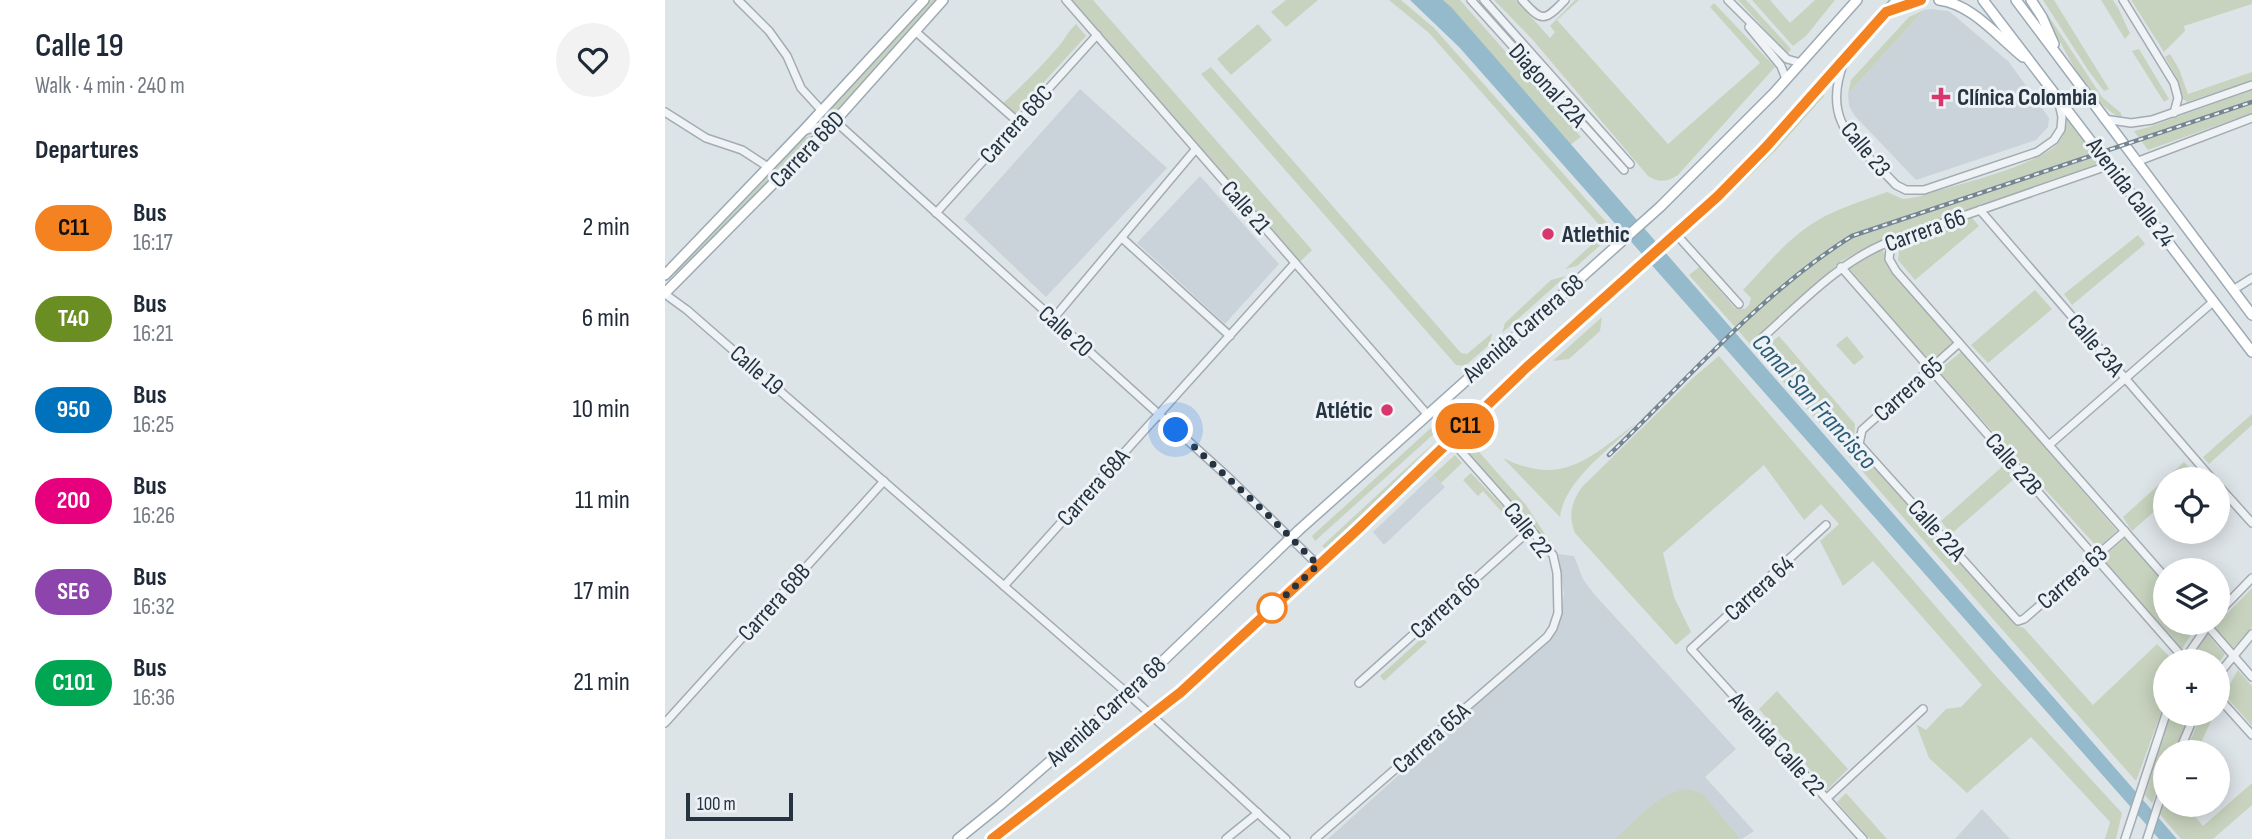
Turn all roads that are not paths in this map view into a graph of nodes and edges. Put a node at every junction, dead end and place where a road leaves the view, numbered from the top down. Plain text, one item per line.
1 (738, 0) edge
2 (943, 0) edge
3 (1066, 0) edge
4 (1472, 0) edge
5 (1484, 0) edge
6 (1522, 0) edge
7 (1565, 0) edge
8 (1728, 0) edge
9 (1857, 0) edge
10 (1897, 0) edge
11 (1921, 0) edge
12 (1939, 0) edge
13 (2016, 0) edge
14 (2031, 0) edge
15 (2123, 0) edge
16 (1984, 1) edge
17 (919, 2) edge
18 (1886, 12) junction
19 (1741, 15) junction
20 (915, 31) junction
21 (1097, 36) junction
22 (2061, 59) junction
23 (1844, 61) junction
24 (1801, 63) junction
25 (2034, 65) junction
26 (1786, 79) junction
27 (2252, 85) edge
28 (2057, 95) junction
29 (665, 111) edge
30 (822, 111) junction
31 (2174, 113) junction
32 (2103, 118) junction
33 (2252, 118) edge
34 (835, 121) junction
35 (1018, 122) junction
36 (803, 131) junction
37 (1195, 150) junction
38 (2136, 162) junction
39 (2110, 165) junction
40 (768, 167) junction
41 (1906, 190) joint
42 (1980, 210) junction
43 (936, 213) junction
44 (1676, 234) junction
45 (1122, 238) junction
46 (1891, 241) junction
47 (1296, 263) junction
48 (1841, 267) junction
49 (665, 275) edge
50 (2252, 278) edge
51 (2233, 290) junction
52 (665, 293) edge
53 (2214, 301) junction
54 (1739, 304) dead end
55 (2252, 315) edge
56 (1053, 319) junction
57 (1230, 336) junction
58 (1763, 337) dead end
59 (1959, 343) junction
60 (2252, 352) edge
61 (1930, 368) junction
62 (2124, 379) junction
63 (1427, 414) junction
64 (1159, 415) junction
65 (1859, 438) joint
66 (1451, 440) junction
67 (2049, 444) junction
68 (2202, 467) edge
69 (884, 481) junction
70 (2230, 498) edge
71 (2252, 523) edge
72 (1826, 525) dead end
73 (1531, 528) junction
74 (2125, 531) junction
75 (1290, 537) junction
76 (2097, 557) junction
77 (2153, 563) edge
78 (1318, 565) junction
79 (2252, 578) edge
80 (1004, 586) junction
81 (2230, 601) edge
82 (2018, 621) joint
83 (2252, 634) edge
84 (2216, 635) edge
85 (1547, 638) joint
86 (1691, 649) joint
87 (2175, 649) edge
88 (2233, 655) junction
89 (2230, 659) edge
90 (2252, 677) edge
91 (1359, 683) dead end
92 (1126, 693) junction
93 (1923, 709) dead end
94 (2230, 710) edge
95 (1151, 716) junction
96 (665, 723) edge
97 (2162, 726) edge
98 (2252, 735) edge
99 (1827, 798) junction
100 (1258, 813) junction
101 (2153, 817) edge
102 (958, 839) edge
103 (992, 839) edge
104 (1226, 839) edge
105 (1286, 839) edge
106 (1315, 839) edge
107 (1863, 839) edge
108 (2125, 839) edge
109 (2147, 839) edge

1 - 30 street
2 - 20 main road, Carrera 68D
3 - 21 street, Calle 21
4 - 5 street, Diagonal 22A
6 - 7 street
8 - 19 street
9 - 24 main road, Avenida Carrera 68
10 - 18 main road, Avenida Carrera 68
11 - 18 main road
12 - 25 main road
13 - 22 main road, Avenida Calle 24
14 - 22 main road
15 - 31 street
16 - 25 main road, Avenida Calle 24
17 - 30 main road, Carrera 68D
18 - 23 main road, Avenida Carrera 68
19 - 24 street
19 - 26 street
20 - 34 main road, Carrera 68D
20 - 35 street
21 - 35 street, Carrera 68C
21 - 37 street, Calle 21
22 - 32 main road, Avenida Calle 24
23 - 41 street, Calle 23
23 - 44 main road, Avenida Carrera 68
24 - 26 main road, Avenida Carrera 68
25 - 28 main road, Avenida Calle 24
26 - 63 main road, Avenida Carrera 68
27 - 31 street
28 - 39 main road, Avenida Calle 24
28 - 41 street, Carrera 66
29 - 40 street
30 - 36 main road, Carrera 68D
31 - 32 street
32 - 38 main road, Avenida Calle 24
33 - 38 street
34 - 36 street
34 - 43 street, Calle 20
34 - 52 main road, Carrera 68D
35 - 43 street, Carrera 68C
36 - 40 main road, Carrera 68D
37 - 45 street
37 - 47 street, Calle 21
38 - 51 main road, Avenida Calle 24
39 - 42 street, Carrera 66
39 - 53 main road, Avenida Calle 24
40 - 49 main road, Carrera 68D
42 - 46 street, Carrera 66
42 - 62 street, Calle 23A
43 - 56 street, Calle 20
44 - 54 street
44 - 66 main road, Avenida Carrera 68
45 - 56 street
45 - 57 street
46 - 48 street, Carrera 66
46 - 59 street, Calle 22B
47 - 57 street, Carrera 68A
47 - 63 street, Calle 21
48 - 58 street, Carrera 66
48 - 61 street, Calle 22B
50 - 51 street
51 - 55 main road, Avenida Calle 24
52 - 69 street, Calle 19
53 - 60 main road, Avenida Calle 24
53 - 62 street
56 - 64 street, Calle 20
57 - 64 street, Carrera 68A
59 - 61 street, Carrera 65
59 - 67 street, Calle 22B
61 - 65 street, Carrera 65
61 - 76 street, Calle 22B
62 - 67 street
62 - 68 street, Calle 23A
63 - 75 main road, Avenida Carrera 68
64 - 75 street, Calle 20
64 - 80 street, Carrera 68A
65 - 82 street, Calle 22A
66 - 73 street, Calle 22
66 - 78 main road, Avenida Carrera 68
67 - 74 street, Calle 22B
69 - 80 street, Calle 19
69 - 96 street, Carrera 68B
70 - 71 street
72 - 86 street, Carrera 64
73 - 85 street, Calle 22
73 - 91 street, Carrera 66
74 - 76 street, Carrera 63
74 - 77 street, Calle 22B
75 - 78 street, Calle 20
75 - 92 main road, Avenida Carrera 68
76 - 82 street, Carrera 63
76 - 87 street, Calle 22B
78 - 95 main road, Avenida Carrera 68
79 - 81 street
80 - 92 street, Calle 19
83 - 88 street
84 - 88 street
85 - 106 street, Carrera 65A
86 - 99 street, Avenida Calle 22
88 - 89 street
88 - 90 street
92 - 95 street, Calle 19
92 - 102 main road, Avenida Carrera 68
93 - 99 street
94 - 98 street
95 - 100 street, Calle 19
95 - 103 main road, Avenida Carrera 68
97 - 108 street
99 - 107 street, Avenida Calle 22
100 - 104 street
100 - 105 street, Calle 19
101 - 109 street

